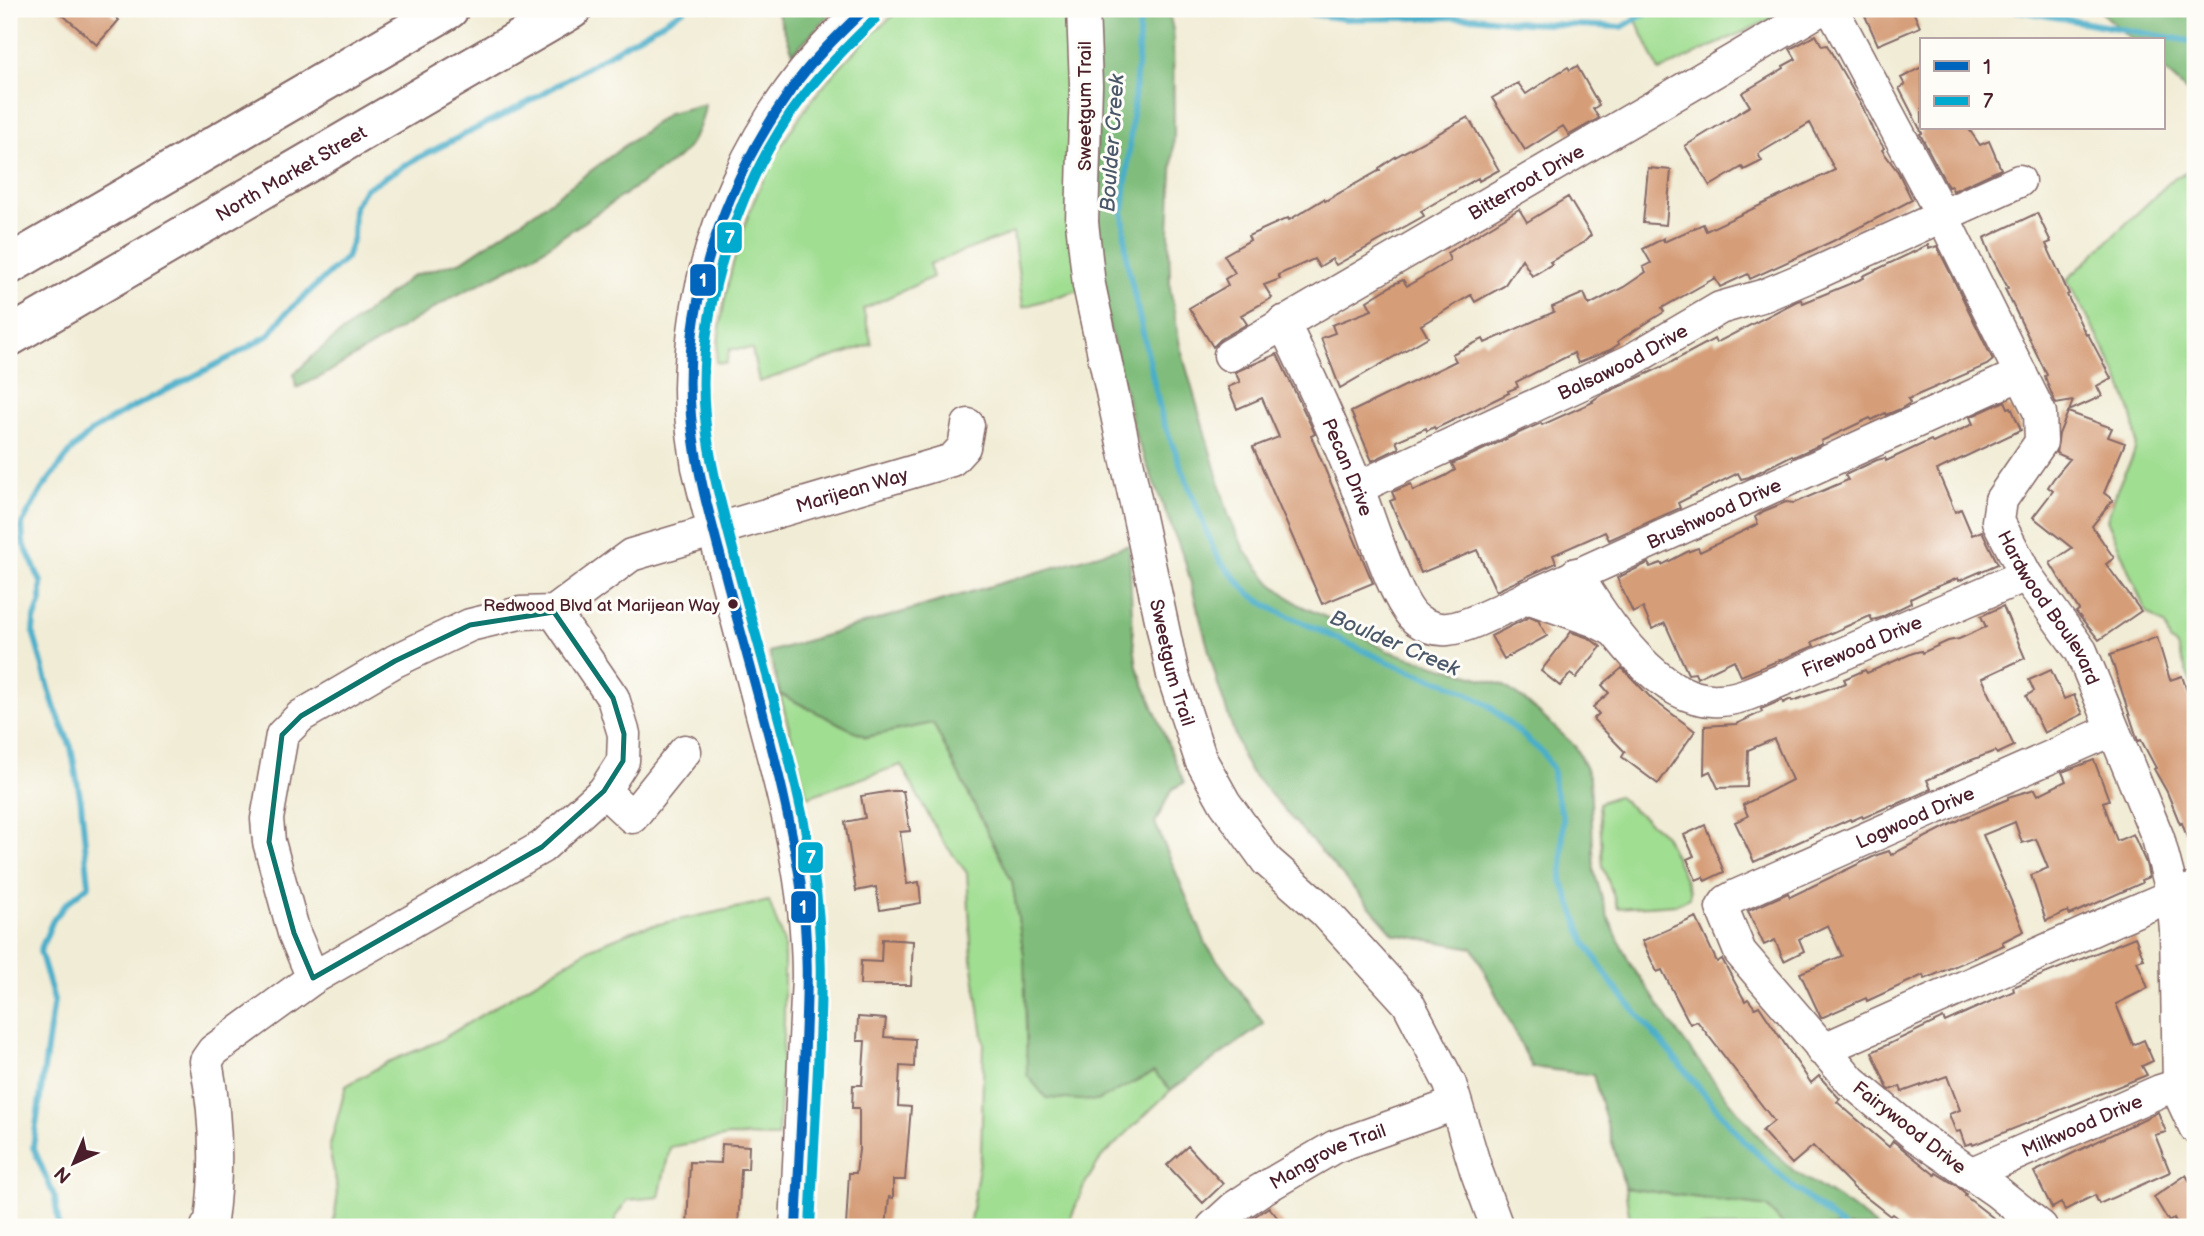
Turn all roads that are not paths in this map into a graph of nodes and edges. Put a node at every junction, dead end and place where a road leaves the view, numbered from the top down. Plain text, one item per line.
1 (449, 9) edge
2 (572, 9) edge
3 (865, 9) edge
4 (1083, 9) edge
5 (1821, 9) edge
6 (1832, 9) edge
7 (2019, 181) dead end
8 (1942, 215) junction
9 (9, 265) edge
10 (1283, 322) junction
11 (9, 337) edge
12 (1230, 355) dead end
13 (2021, 374) junction
14 (968, 425) dead end
15 (1357, 488) junction
16 (713, 530) junction
17 (1576, 574) junction
18 (2026, 575) junction
19 (1527, 597) junction
20 (554, 612) junction
21 (1409, 612) joint
22 (1613, 631) junction
23 (2112, 730) junction
24 (685, 751) dead end
25 (604, 791) junction
26 (2184, 892) edge
27 (1722, 908) joint
28 (313, 978) junction
29 (1822, 1050) junction
30 (2187, 1082) edge
31 (1455, 1104) junction
32 (2195, 1126) edge
33 (1970, 1174) junction
34 (207, 1227) edge
35 (796, 1227) edge
36 (1213, 1227) edge
37 (1497, 1227) edge
38 (2041, 1227) edge

1 - 9 main road
2 - 11 main road, North Market Street
3 - 16 street
4 - 31 street, Sweetgum Trail
5 - 10 street, Bitterroot Drive
6 - 8 street, Hardwood Boulevard
7 - 8 street, Balsawood Drive
8 - 13 street, Hardwood Boulevard
8 - 15 street, Balsawood Drive
10 - 12 street, Bitterroot Drive
10 - 15 street, Pecan Drive
13 - 17 street, Brushwood Drive
13 - 18 street, Hardwood Boulevard
14 - 16 street, Marijean Way
15 - 21 street, Pecan Drive
16 - 20 street, Marijean Way
16 - 35 street
17 - 19 street, Brushwood Drive
17 - 22 street
18 - 22 street, Firewood Drive
18 - 23 street, Hardwood Boulevard
19 - 21 street, Brushwood Drive
19 - 22 street
20 - 25 street
20 - 28 street
23 - 26 street, Hardwood Boulevard
23 - 27 street, Logwood Drive
24 - 25 street
25 - 28 street
26 - 29 street
26 - 30 street, Hardwood Boulevard
27 - 29 street, Fairywood Drive
28 - 34 street
29 - 33 street, Fairywood Drive
30 - 32 street, Hardwood Boulevard
30 - 33 street, Milkwood Drive
31 - 36 street, Mangrove Trail
31 - 37 street, Sweetgum Trail
33 - 38 street, Fairywood Drive

